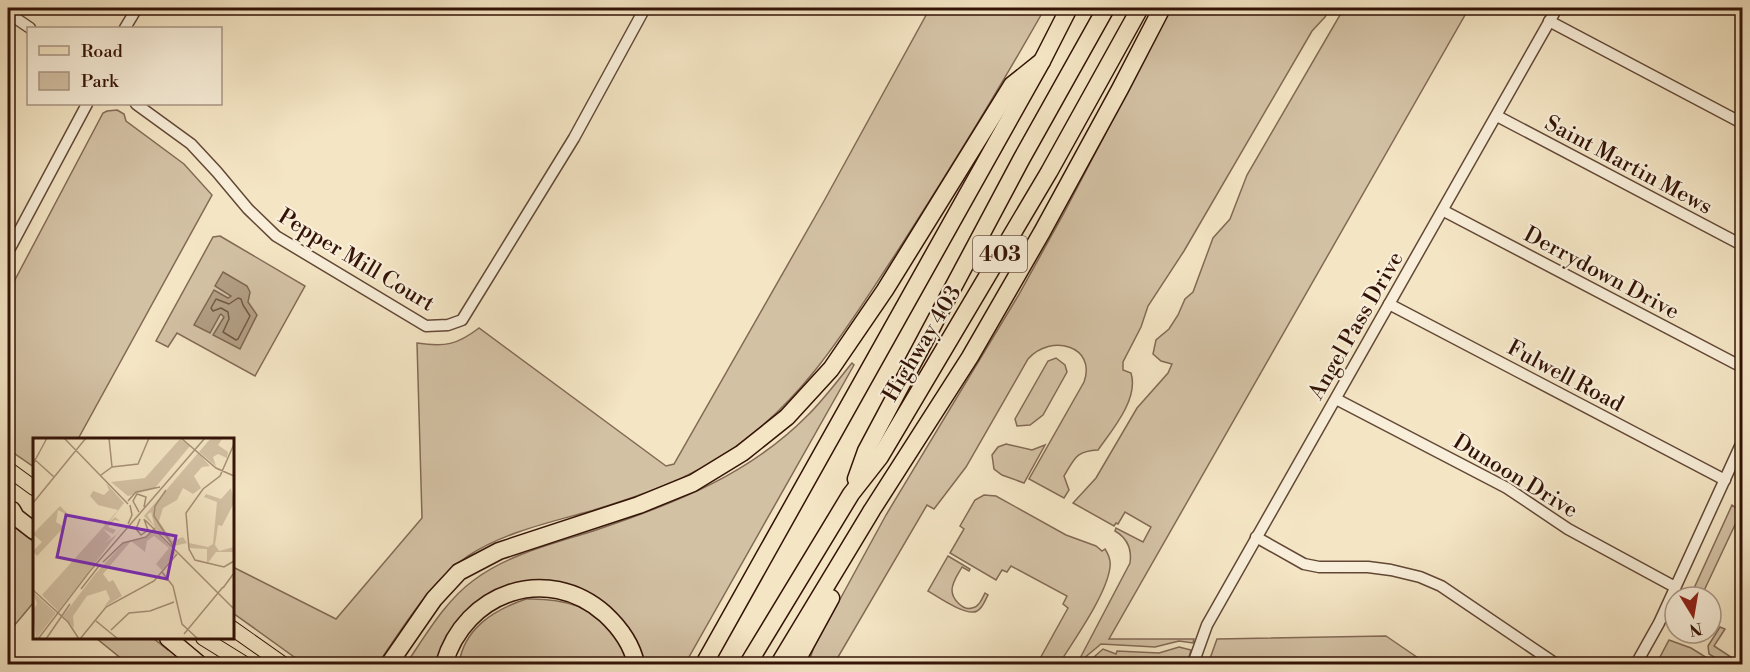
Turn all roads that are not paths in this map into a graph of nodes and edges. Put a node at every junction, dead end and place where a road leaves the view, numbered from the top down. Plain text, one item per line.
1 (137, 8) edge
2 (645, 8) edge
3 (1069, 8) edge
4 (1106, 8) edge
5 (1140, 8) edge
6 (1161, 8) edge
7 (1557, 8) edge
8 (11, 12) edge
9 (1550, 21) junction
10 (29, 27) edge
11 (126, 27) edge
12 (1042, 61) junction
13 (86, 105) edge
14 (137, 105) edge
15 (1497, 117) junction
16 (1743, 123) edge
17 (1444, 211) junction
18 (1743, 245) edge
19 (8, 252) edge
20 (1389, 304) junction
21 (1743, 367) edge
22 (1336, 399) junction
23 (1743, 441) edge
24 (8, 469) edge
25 (1725, 480) junction
26 (33, 487) edge
27 (851, 494) junction
28 (10, 509) edge
29 (872, 510) junction
30 (33, 524) edge
31 (33, 530) edge
32 (1256, 537) junction
33 (1671, 585) edge
34 (1676, 585) edge
35 (1663, 611) edge
36 (234, 629) edge
37 (169, 639) edge
38 (205, 639) edge
39 (199, 664) edge
40 (245, 664) edge
41 (283, 664) edge
42 (389, 664) edge
43 (444, 664) edge
44 (636, 664) edge
45 (704, 664) edge
46 (748, 664) edge
47 (779, 664) edge
48 (795, 664) edge
49 (1193, 664) edge
50 (1556, 664) edge
51 (1636, 664) edge

1 - 11 street
2 - 14 street, Pepper Mill Court
3 - 12 highway, Highway 403 / 403
4 - 27 highway
5 - 27 highway, Highway 403 / 403
6 - 29 highway
7 - 9 street, Angel Pass Drive
8 - 10 street
9 - 15 street, Angel Pass Drive
9 - 16 street
12 - 42 highway
12 - 45 highway, Highway 403 / 403
13 - 19 street
15 - 17 street, Angel Pass Drive
15 - 18 street, Saint Martin Mews
17 - 20 street, Angel Pass Drive
17 - 21 street, Derrydown Drive
20 - 22 street, Angel Pass Drive
20 - 25 street, Fulwell Road
22 - 32 street, Angel Pass Drive
22 - 33 street, Dunoon Drive
23 - 25 street
24 - 26 main road
25 - 34 street
27 - 46 highway, Highway 403 / 403
28 - 30 main road
28 - 31 highway
29 - 47 highway
29 - 48 highway
32 - 49 street, Angel Pass Drive
32 - 50 street
35 - 51 street
36 - 41 main road
37 - 39 highway
38 - 40 main road
43 - 44 highway

